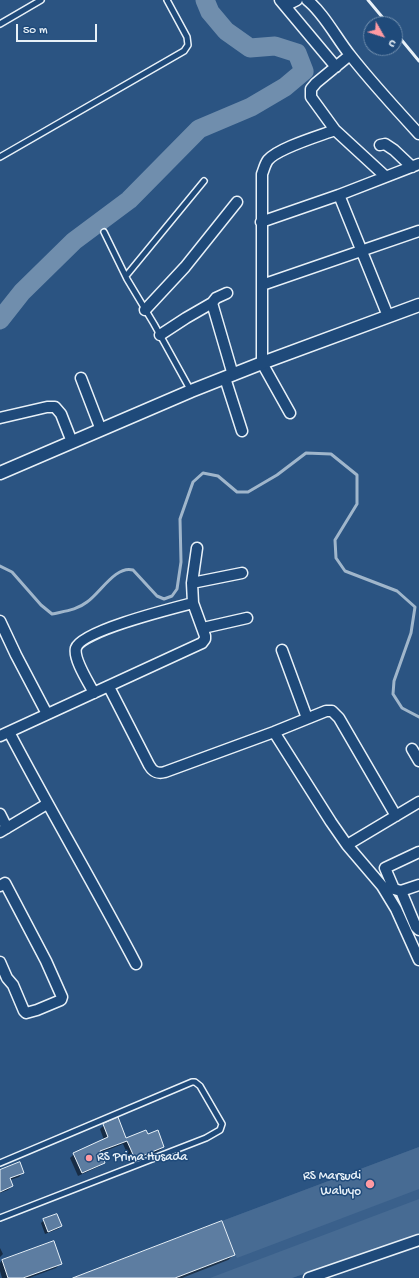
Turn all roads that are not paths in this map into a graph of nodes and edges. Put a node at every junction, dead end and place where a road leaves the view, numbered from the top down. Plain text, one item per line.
1 (41, 0) edge
2 (167, 0) edge
3 (297, 0) edge
4 (307, 0) edge
5 (283, 3) edge
6 (0, 24) edge
7 (350, 55) junction
8 (336, 67) junction
9 (335, 130) junction
10 (419, 134) edge
11 (380, 145) dead end
12 (0, 157) edge
13 (415, 165) edge
14 (385, 176) junction
15 (204, 181) dead end
16 (339, 195) junction
17 (237, 202) dead end
18 (261, 222) junction
19 (419, 231) edge
20 (104, 232) dead end
21 (361, 251) junction
22 (126, 276) junction
23 (262, 285) junction
24 (227, 293) dead end
25 (212, 303) junction
26 (419, 305) edge
27 (145, 310) junction
28 (388, 316) junction
29 (160, 335) junction
30 (262, 363) junction
31 (229, 376) junction
32 (81, 378) dead end
33 (191, 392) junction
34 (290, 413) dead end
35 (0, 418) edge
36 (101, 430) junction
37 (242, 430) dead end
38 (72, 442) junction
39 (0, 473) edge
40 (197, 548) dead end
41 (242, 572) dead end
42 (192, 583) junction
43 (193, 603) junction
44 (247, 618) dead end
45 (0, 621) edge
46 (203, 628) junction
47 (282, 650) dead end
48 (109, 687) junction
49 (94, 693) junction
50 (47, 714) junction
51 (307, 718) junction
52 (274, 732) junction
53 (4, 734) edge
54 (412, 749) dead end
55 (419, 761) edge
56 (419, 802) edge
57 (47, 804) junction
58 (0, 814) edge
59 (396, 816) junction
60 (3, 830) edge
61 (347, 845) junction
62 (419, 852) edge
63 (419, 885) edge
64 (0, 886) edge
65 (401, 892) junction
66 (406, 905) junction
67 (396, 909) junction
68 (412, 918) junction
69 (402, 922) junction
70 (419, 930) edge
71 (419, 960) edge
72 (0, 962) edge
73 (136, 964) dead end
74 (0, 1163) edge
75 (0, 1218) edge
76 (419, 1240) edge
77 (309, 1278) edge

1 - 6 lane
2 - 12 lane
3 - 5 street
4 - 7 street
5 - 8 street
7 - 8 street
7 - 10 street
8 - 9 street
9 - 14 street
9 - 18 street
11 - 13 street
13 - 14 street
14 - 16 street
15 - 22 lane
16 - 18 street
16 - 21 street
17 - 27 street
18 - 23 street
19 - 21 street
20 - 22 lane
21 - 23 street
21 - 28 street
22 - 27 lane
23 - 30 street
24 - 25 street
25 - 29 street
25 - 31 street
26 - 28 street
27 - 29 lane
28 - 30 street
29 - 33 lane
30 - 31 street
30 - 34 street
31 - 33 street
31 - 37 street
32 - 36 street
33 - 36 street
35 - 38 street
36 - 38 street
38 - 39 street
40 - 42 street
41 - 42 street
42 - 43 street
43 - 46 street
43 - 49 street
44 - 46 street
45 - 50 street
46 - 48 street
47 - 51 street
48 - 49 street
48 - 52 street
49 - 50 street
50 - 53 street
51 - 52 street
51 - 59 street
52 - 61 street
53 - 57 street
54 - 55 street
56 - 59 street
57 - 60 street
57 - 73 street
58 - 60 street
59 - 61 street
61 - 67 street
62 - 65 street
63 - 65 street
64 - 72 street
65 - 66 street
66 - 67 street
66 - 68 street
67 - 69 street
68 - 69 street
68 - 70 street
69 - 71 street
74 - 75 lane
76 - 77 street

